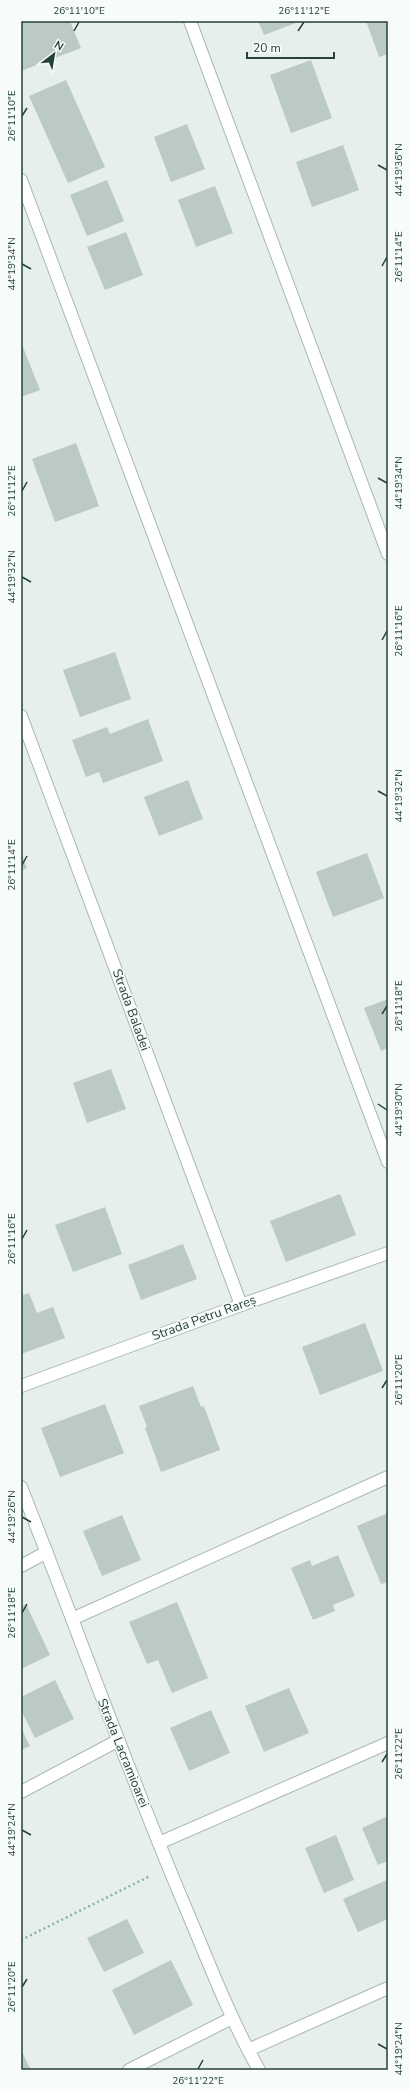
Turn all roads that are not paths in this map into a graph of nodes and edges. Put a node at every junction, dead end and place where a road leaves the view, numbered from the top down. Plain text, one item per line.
1 (190, 21) edge
2 (21, 180) edge
3 (388, 554) edge
4 (21, 716) edge
5 (388, 1162) edge
6 (388, 1253) edge
7 (241, 1305) junction
8 (21, 1386) edge
9 (388, 1477) edge
10 (21, 1487) edge
11 (47, 1552) junction
12 (21, 1566) edge
13 (72, 1619) junction
14 (118, 1741) junction
15 (388, 1742) edge
16 (21, 1792) edge
17 (159, 1843) junction
18 (388, 1988) edge
19 (232, 2018) junction
20 (248, 2050) junction
21 (129, 2070) edge
22 (259, 2070) edge

1 - 3 street
2 - 5 street
4 - 7 street, Strada Baladei
6 - 7 street, Strada Petru Rareș
7 - 8 street, Strada Petru Rareș
9 - 13 street
10 - 11 street, Strada Lacramioarei
11 - 12 street
11 - 13 street, Strada Lacramioarei
13 - 14 street, Strada Lacramioarei
14 - 16 street
14 - 17 street, Strada Lacramioarei
15 - 17 street
17 - 19 street, Strada Lacramioarei
18 - 20 street
19 - 20 street, Strada Lacramioarei
19 - 21 street
20 - 22 street, Strada Lacramioarei

